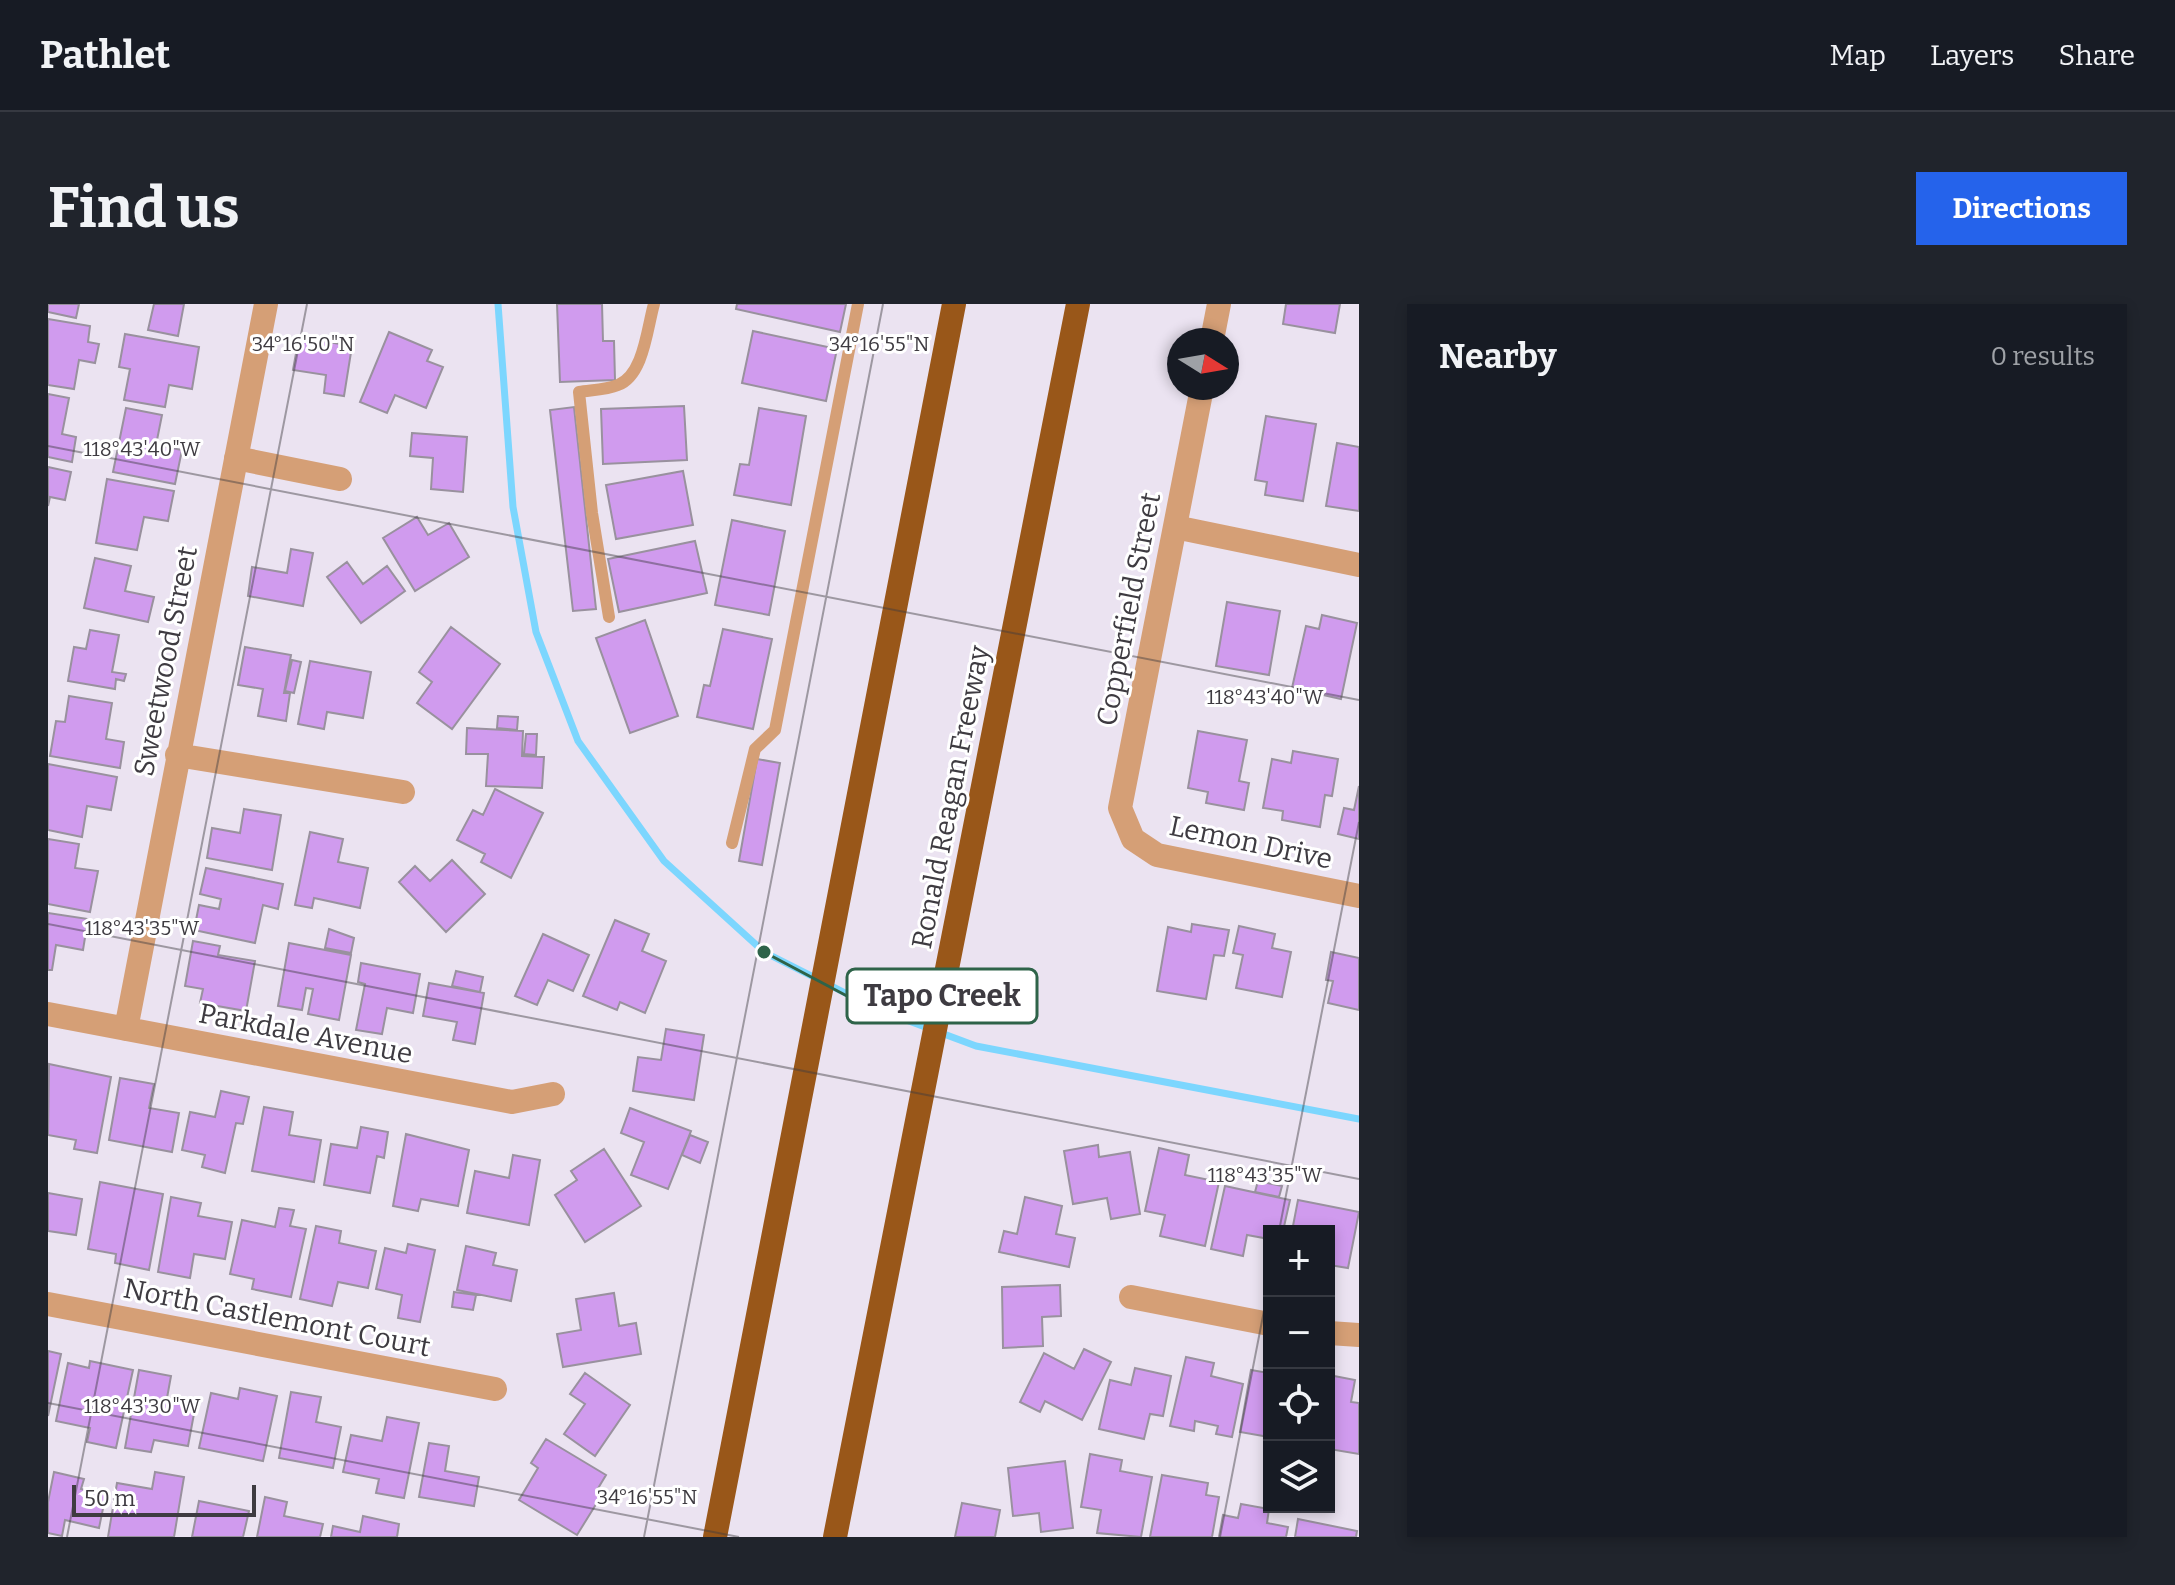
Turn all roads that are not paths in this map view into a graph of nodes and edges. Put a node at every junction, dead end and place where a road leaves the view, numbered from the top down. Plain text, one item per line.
1 (266, 304) edge
2 (654, 304) edge
3 (858, 304) edge
4 (954, 304) edge
5 (1078, 304) edge
6 (1219, 304) edge
7 (1214, 328) edge
8 (1200, 400) edge
9 (236, 458) junction
10 (340, 479) dead end
11 (1175, 527) junction
12 (1359, 565) edge
13 (609, 617) dead end
14 (177, 755) junction
15 (403, 792) dead end
16 (1133, 839) joint
17 (732, 843) dead end
18 (1359, 896) edge
19 (48, 1014) edge
20 (126, 1029) junction
21 (553, 1094) dead end
22 (1131, 1297) dead end
23 (48, 1304) edge
24 (1263, 1323) edge
25 (1335, 1333) edge
26 (1359, 1335) edge
27 (495, 1389) dead end
28 (715, 1537) edge
29 (835, 1537) edge

1 - 9 street, Sweetwood Street
2 - 13 lane
3 - 17 lane
4 - 28 highway
5 - 29 highway, Ronald Reagan Freeway
6 - 7 street
8 - 11 street, Copperfield Street
9 - 10 street
9 - 14 street, Sweetwood Street
11 - 12 street
11 - 16 street, Copperfield Street
14 - 15 street
14 - 20 street, Sweetwood Street
16 - 18 street, Lemon Drive
19 - 20 street, Parkdale Avenue
20 - 21 street, Parkdale Avenue
22 - 24 street
23 - 27 street, North Castlemont Court
25 - 26 street

